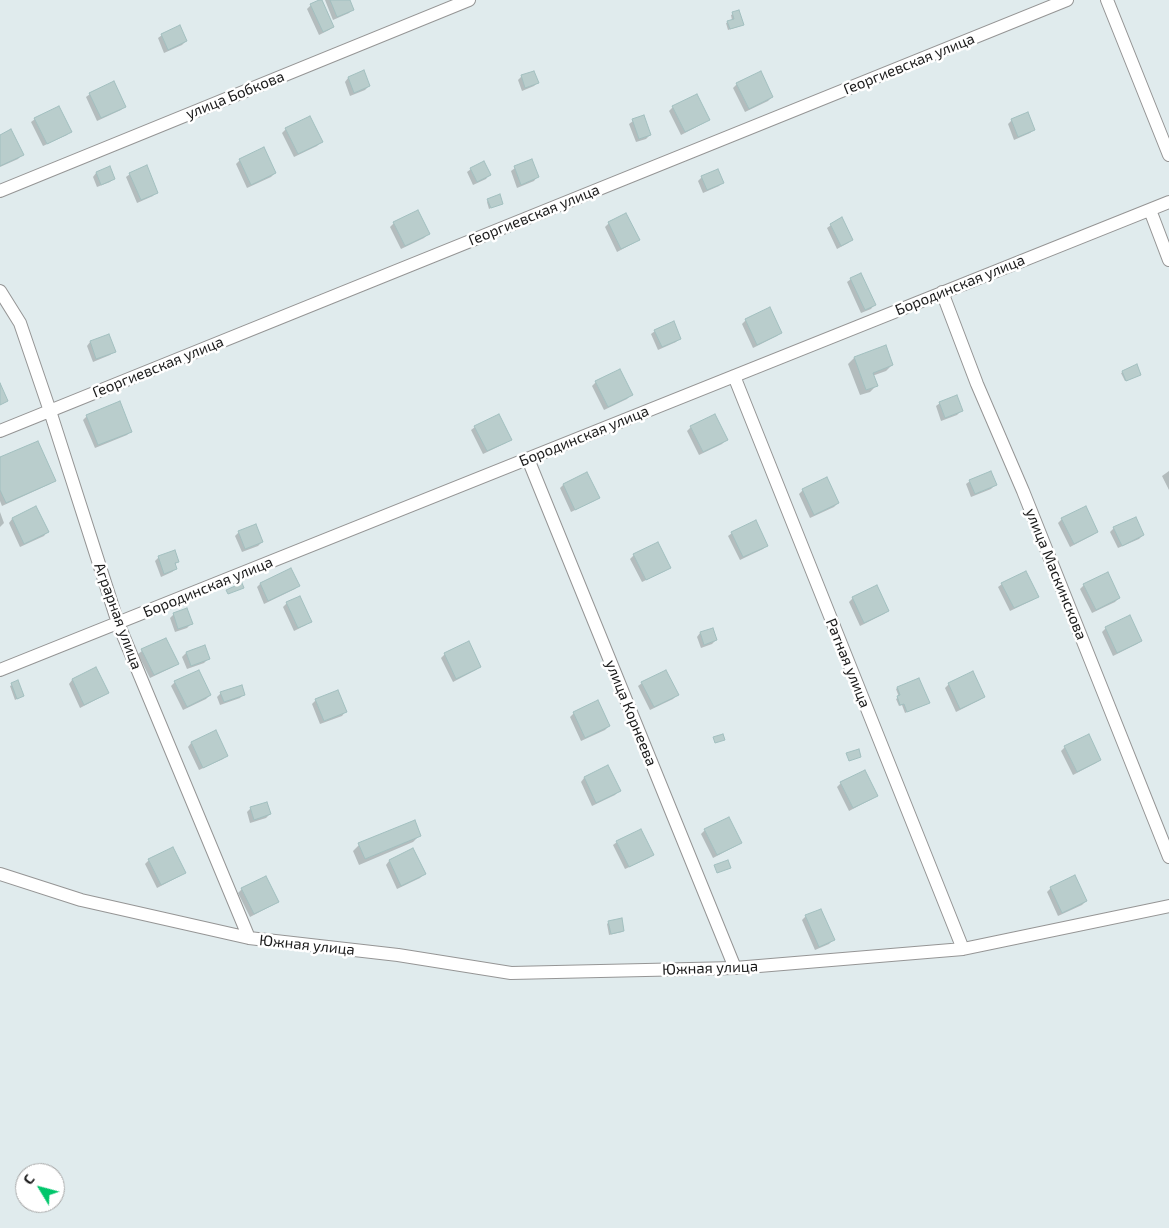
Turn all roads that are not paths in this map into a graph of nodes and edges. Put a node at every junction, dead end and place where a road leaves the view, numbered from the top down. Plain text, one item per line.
1 (469, 0) edge
2 (1067, 0) edge
3 (1107, 0) edge
4 (1169, 156) edge
5 (0, 191) edge
6 (1169, 202) edge
7 (1150, 210) junction
8 (1169, 260) edge
9 (0, 291) edge
10 (942, 292) junction
11 (734, 376) junction
12 (50, 411) junction
13 (0, 431) edge
14 (528, 459) junction
15 (118, 623) junction
16 (0, 670) edge
17 (1169, 857) edge
18 (0, 874) edge
19 (1169, 906) edge
20 (249, 938) junction
21 (963, 950) junction
22 (735, 968) junction

1 - 5 street, улица Бобкова
2 - 12 street, Георгиевская улица
3 - 4 street
6 - 7 street, Бородинская улица
7 - 8 street
7 - 10 street, Бородинская улица
9 - 12 street, Аграрная улица
10 - 11 street, Бородинская улица
10 - 17 street, улица Маскинскова
11 - 14 street, Бородинская улица
11 - 21 street, Ратная улица
12 - 13 street, Георгиевская улица
12 - 15 street, Аграрная улица
14 - 15 street, Бородинская улица
14 - 22 street, улица Корнеева
15 - 16 street, Бородинская улица
15 - 20 street, Аграрная улица
18 - 20 street, Южная улица
19 - 21 street, Южная улица
20 - 22 street, Южная улица
21 - 22 street, Южная улица

